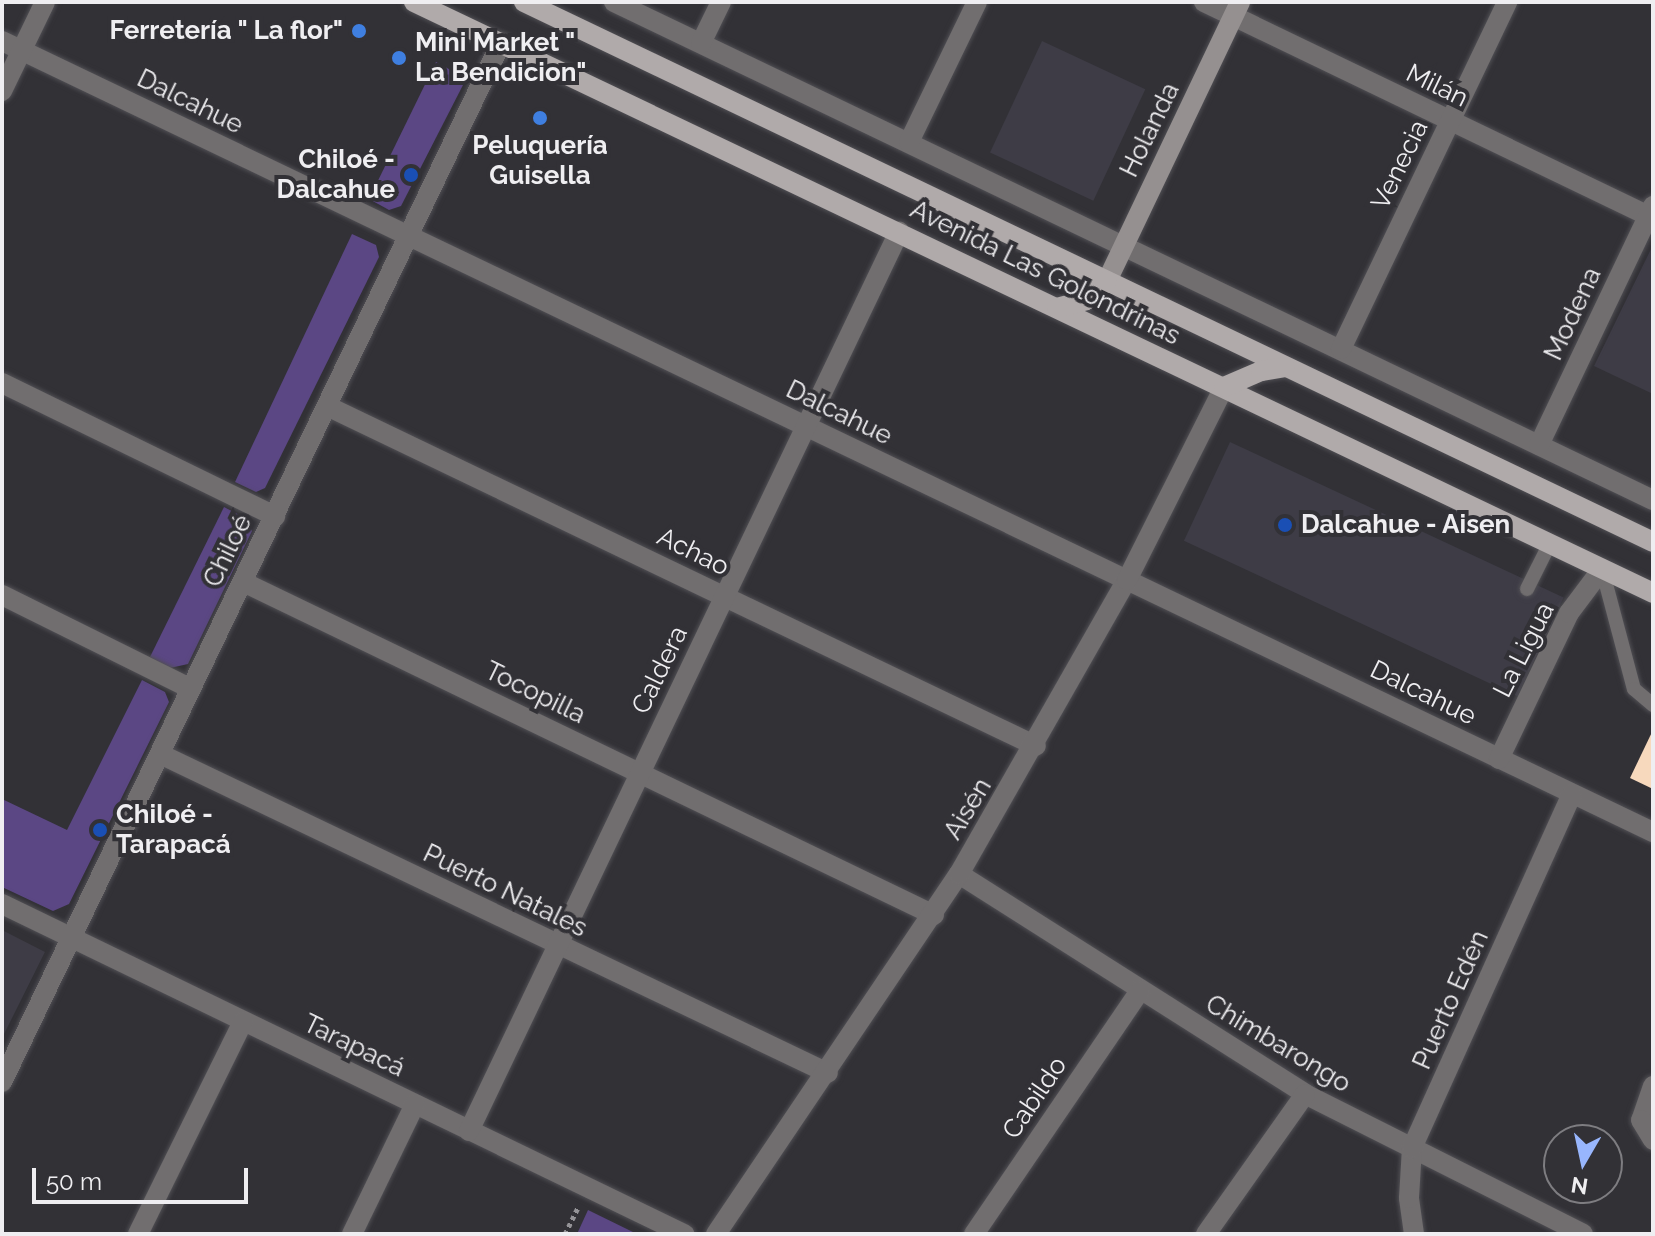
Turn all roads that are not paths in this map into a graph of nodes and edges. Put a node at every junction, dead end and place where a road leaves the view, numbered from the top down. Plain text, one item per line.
1 (45, 2) edge
2 (414, 2) edge
3 (524, 2) edge
4 (614, 2) edge
5 (721, 2) edge
6 (977, 2) edge
7 (1204, 2) edge
8 (1507, 2) edge
9 (1236, 9) edge
10 (2, 41) edge
11 (501, 43) junction
12 (701, 43) junction
13 (22, 50) junction
14 (2, 91) edge
15 (1450, 121) junction
16 (909, 142) junction
17 (1650, 211) edge
18 (899, 232) junction
19 (409, 236) junction
20 (1124, 245) junction
21 (1107, 281) junction
22 (1057, 308) junction
23 (1341, 349) junction
24 (1285, 367) junction
25 (2, 383) edge
26 (1224, 387) junction
27 (327, 406) junction
28 (806, 426) junction
29 (1539, 445) junction
30 (1653, 500) edge
31 (275, 516) junction
32 (1653, 542) edge
33 (1550, 543) junction
34 (1602, 569) junction
35 (1127, 580) junction
36 (243, 582) junction
37 (1527, 589) dead end
38 (1653, 593) edge
39 (2, 595) edge
40 (725, 597) junction
41 (191, 689) junction
42 (1653, 705) edge
43 (1036, 746) junction
44 (160, 754) junction
45 (1499, 759) junction
46 (640, 773) junction
47 (1572, 794) junction
48 (1653, 832) edge
49 (959, 874) junction
50 (2, 904) edge
51 (934, 915) junction
52 (71, 939) junction
53 (558, 946) junction
54 (1140, 991) junction
55 (243, 1022) junction
56 (828, 1073) junction
57 (2, 1082) edge
58 (1653, 1086) edge
59 (1305, 1094) junction
60 (415, 1104) junction
61 (469, 1131) junction
62 (1648, 1134) edge
63 (1412, 1148) junction
64 (138, 1234) edge
65 (352, 1234) edge
66 (684, 1234) edge
67 (716, 1234) edge
68 (974, 1234) edge
69 (1206, 1234) edge
70 (1414, 1234) edge
71 (1583, 1234) edge

1 - 13 street
2 - 11 main road, Avenida Las Golondrinas
3 - 21 main road, Avenida Las Golondrinas
4 - 12 street
5 - 12 street
6 - 16 street
7 - 9 street, Milán
8 - 15 street, Venecia
9 - 15 street, Milán
9 - 20 street, Holanda
10 - 13 street, Dalcahue
11 - 18 main road, Avenida Las Golondrinas
11 - 19 street, Chiloé
12 - 16 street
13 - 14 street
13 - 19 street, Dalcahue
15 - 17 street, Milán
15 - 23 street, Venecia
16 - 20 street
17 - 29 street, Modena
18 - 22 main road, Avenida Las Golondrinas
18 - 28 street, Caldera
19 - 27 street, Chiloé
19 - 28 street, Dalcahue
20 - 21 street, Holanda
20 - 23 street
21 - 22 main road
21 - 24 main road, Avenida Las Golondrinas
22 - 26 main road, Avenida Las Golondrinas
23 - 29 street
24 - 26 main road
24 - 32 main road, Avenida Las Golondrinas
25 - 31 street
26 - 33 main road, Avenida Las Golondrinas
26 - 35 street, Aisén
27 - 31 street, Chiloé
27 - 40 street, Achao
28 - 35 street, Dalcahue
28 - 40 street, Caldera
29 - 30 street
31 - 36 street, Chiloé
33 - 34 main road, Avenida Las Golondrinas
33 - 37 lane
34 - 38 main road, Avenida Las Golondrinas
34 - 42 lane
34 - 45 street, La Ligua
35 - 43 street, Aisén
35 - 45 street, Dalcahue
36 - 41 street, Chiloé
36 - 46 street, Tocopilla
39 - 41 street
40 - 43 street, Achao
40 - 46 street, Caldera
41 - 44 street, Chiloé
43 - 49 street, Aisén
44 - 52 street, Chiloé
44 - 53 street, Puerto Natales
45 - 47 street, Dalcahue
46 - 51 street, Tocopilla
46 - 53 street, Caldera
47 - 48 street, Dalcahue
47 - 63 street, Puerto Edén
49 - 51 street, Aisén
49 - 54 street, Chimbarongo
50 - 52 street, Tarapacá
51 - 56 street, Aisén
52 - 55 street, Tarapacá
52 - 57 street, Chiloé
53 - 56 street, Puerto Natales
53 - 61 street, Caldera
54 - 59 street, Chimbarongo
54 - 68 street, Cabildo
55 - 60 street, Tarapacá
55 - 64 street
56 - 67 street, Aisén
58 - 62 street
59 - 63 street, Chimbarongo
59 - 69 street
60 - 61 street, Tarapacá
60 - 65 street
61 - 66 street, Tarapacá
63 - 70 street, Puerto Edén
63 - 71 street, Chimbarongo

